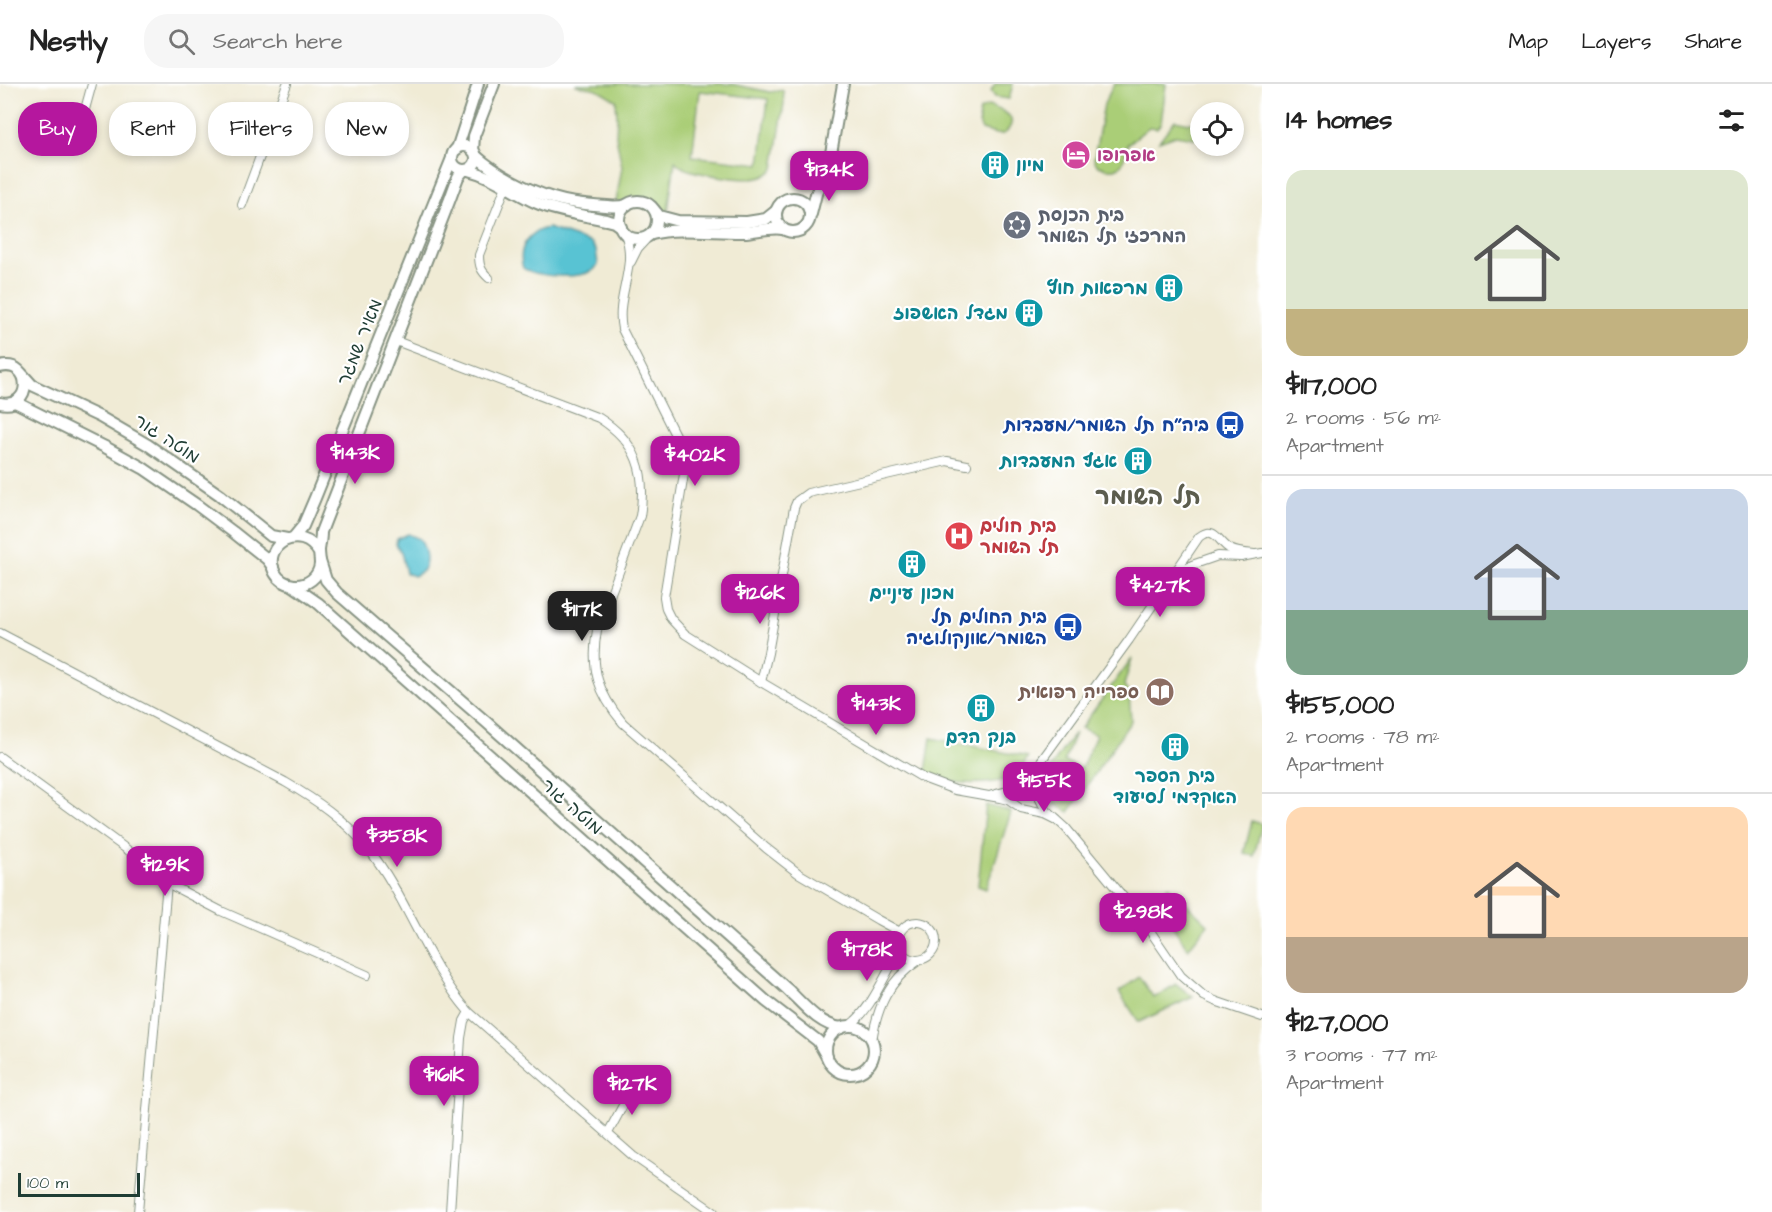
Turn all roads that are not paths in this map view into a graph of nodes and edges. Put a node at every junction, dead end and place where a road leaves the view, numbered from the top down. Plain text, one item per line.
1 (92, 84) edge
2 (287, 84) edge
3 (477, 84) edge
4 (494, 84) edge
5 (843, 84) edge
6 (87, 102) edge
7 (454, 153) junction
8 (475, 153) junction
9 (465, 170) junction
10 (821, 182) junction
11 (506, 186) junction
12 (797, 198) junction
13 (242, 205) dead end
14 (627, 205) junction
15 (776, 211) junction
16 (656, 212) junction
17 (811, 214) junction
18 (783, 229) junction
19 (623, 230) junction
20 (651, 235) junction
21 (629, 267) junction
22 (489, 278) dead end
23 (396, 341) junction
24 (0, 367) edge
25 (23, 375) junction
26 (15, 402) junction
27 (0, 403) edge
28 (967, 465) dead end
29 (291, 538) junction
30 (1221, 541) junction
31 (1196, 543) junction
32 (1258, 554) edge
33 (1218, 556) junction
34 (320, 557) junction
35 (1209, 560) junction
36 (273, 567) junction
37 (1170, 581) junction
38 (292, 585) junction
39 (0, 633) edge
40 (761, 682) junction
41 (0, 757) edge
42 (1041, 761) junction
43 (1018, 788) junction
44 (991, 795) junction
45 (1036, 795) junction
46 (1016, 807) junction
47 (1026, 810) junction
48 (1057, 820) junction
49 (167, 884) junction
50 (900, 932) junction
51 (899, 948) junction
52 (918, 961) junction
53 (367, 975) dead end
54 (469, 1012) junction
55 (1262, 1017) edge
56 (845, 1028) junction
57 (872, 1041) junction
58 (827, 1057) junction
59 (633, 1087) dead end
60 (608, 1133) junction
61 (712, 1211) edge
62 (138, 1212) edge
63 (450, 1212) edge

1 - 6 street
2 - 13 street
3 - 7 street, מאיר שמגר
4 - 8 street
5 - 10 street
7 - 8 street
7 - 9 street
7 - 29 street, מאיר שמגר
8 - 9 street
8 - 14 street
9 - 11 street
9 - 23 street, מאיר שמגר
10 - 12 street
10 - 17 street
11 - 19 street
11 - 22 street
12 - 15 street
12 - 17 street
14 - 16 street
14 - 19 street
15 - 16 street
15 - 18 street
16 - 20 street
17 - 18 street
18 - 20 street
19 - 20 street
19 - 21 street
20 - 21 street
21 - 40 street
23 - 34 street, מאיר שמגר
23 - 50 street
24 - 25 street, מוטה גור
25 - 26 street
25 - 29 street, מוטה גור
26 - 27 street
26 - 36 street
28 - 40 street
29 - 34 street
29 - 36 street
30 - 31 street
30 - 32 street
30 - 33 street
31 - 35 street
31 - 37 street
32 - 33 street
33 - 35 street
34 - 38 street
34 - 56 street, מוטה גור
35 - 37 street
36 - 38 street
37 - 42 street
38 - 58 street, מוטה גור
39 - 54 street
40 - 44 street
41 - 49 street
42 - 43 street
42 - 45 street
43 - 44 street
43 - 45 street
43 - 46 street
44 - 46 street
45 - 47 street
45 - 48 street
46 - 47 street
47 - 48 street
48 - 55 street
49 - 53 street
49 - 62 street
50 - 51 street
50 - 52 street
51 - 52 street
51 - 56 street
52 - 57 street
54 - 60 street
54 - 63 street
56 - 57 street, מוטה גור
56 - 58 street
57 - 58 street, מוטה גור
59 - 60 street
60 - 61 street

